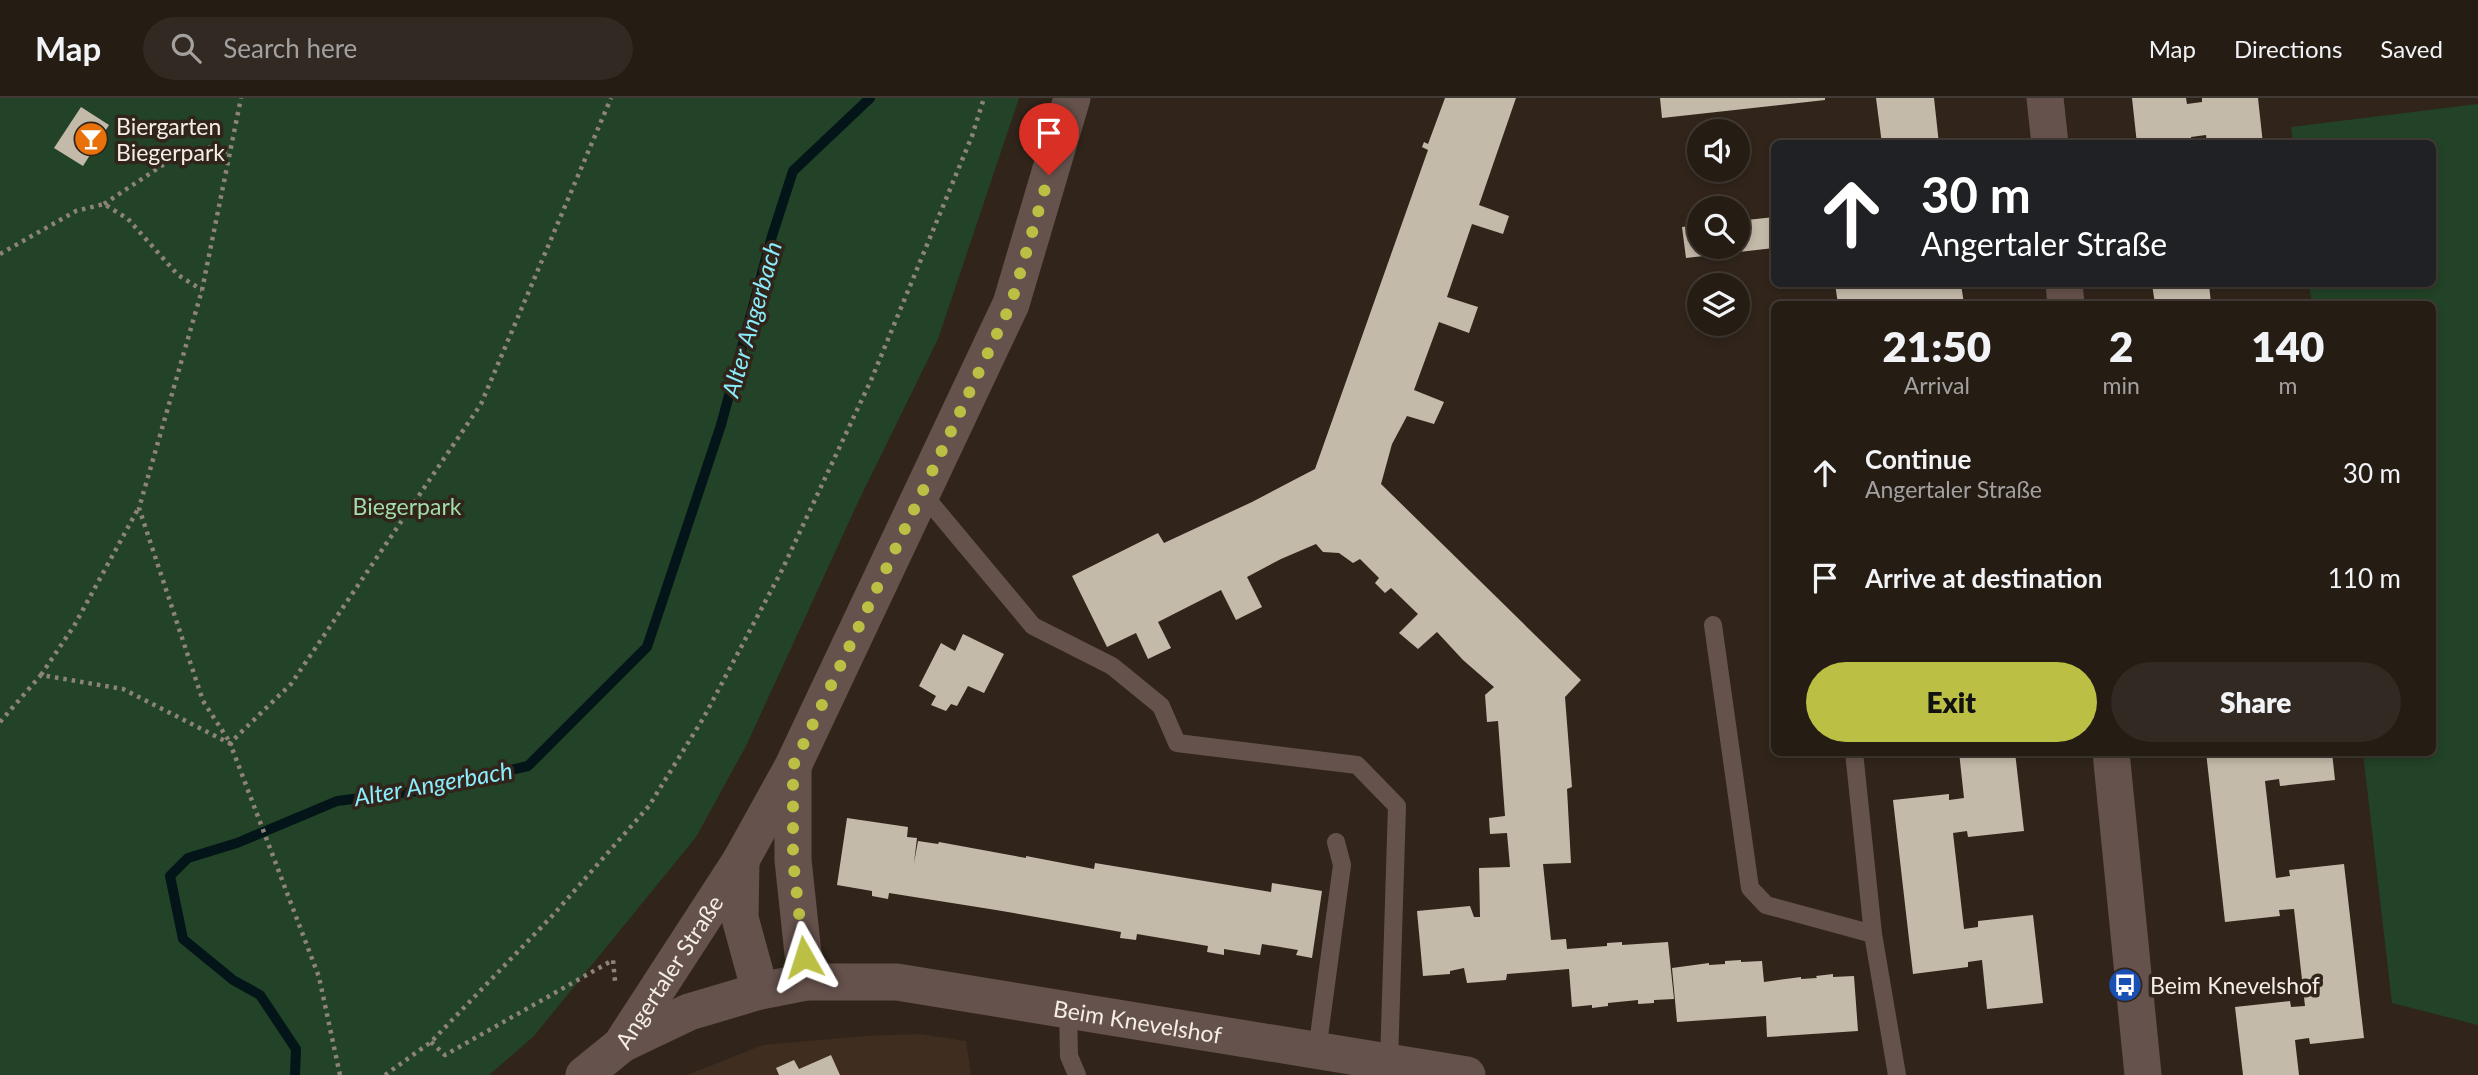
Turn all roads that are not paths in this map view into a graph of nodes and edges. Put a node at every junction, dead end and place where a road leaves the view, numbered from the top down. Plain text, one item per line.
1 (1072, 98) edge
2 (2045, 98) edge
3 (2050, 140) edge
4 (922, 494) junction
5 (1713, 625) dead end
6 (1854, 756) edge
7 (2111, 756) edge
8 (793, 766) junction
9 (1336, 842) dead end
10 (741, 860) junction
11 (1873, 934) junction
12 (806, 982) junction
13 (760, 991) junction
14 (1068, 1010) junction
15 (621, 1045) junction
16 (1317, 1051) junction
17 (1389, 1062) junction
18 (584, 1075) edge
19 (1077, 1075) edge
20 (1467, 1075) edge
21 (1897, 1075) edge
22 (2143, 1075) edge

1 - 4 street, Angertaler Straße
2 - 3 street
4 - 8 street, Angertaler Straße
4 - 17 lane
5 - 11 lane
6 - 11 lane
7 - 22 street
8 - 10 street, Angertaler Straße
8 - 12 street
9 - 16 lane
10 - 13 street, Angertaler Straße
10 - 15 street, Angertaler Straße
11 - 21 lane
12 - 13 street, Beim Knevelshof
12 - 14 street, Beim Knevelshof
13 - 15 street, Beim Knevelshof
14 - 16 street, Beim Knevelshof
14 - 19 lane
15 - 18 street, Angertaler Straße
16 - 17 street, Beim Knevelshof
17 - 20 street, Beim Knevelshof

